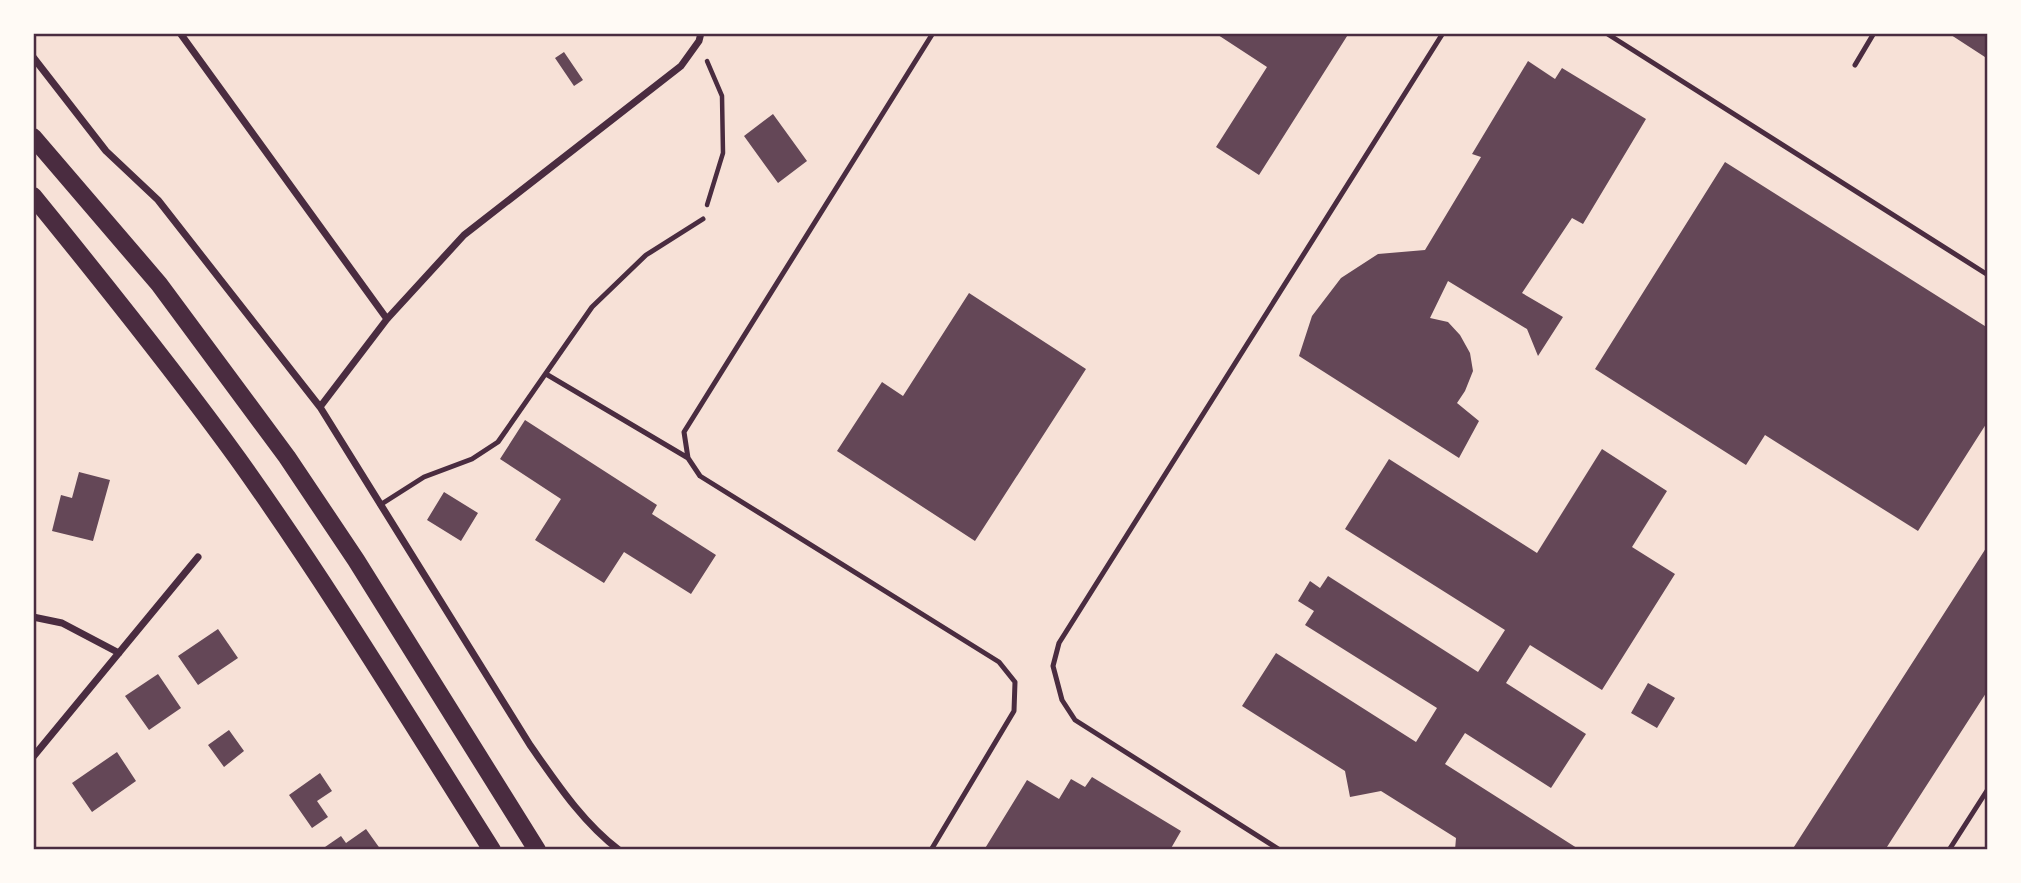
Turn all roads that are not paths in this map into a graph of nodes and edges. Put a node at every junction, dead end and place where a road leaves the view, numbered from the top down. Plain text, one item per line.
1 (180, 33) edge
2 (933, 33) edge
3 (1443, 33) edge
4 (1606, 33) edge
5 (1874, 33) edge
6 (700, 37) edge
7 (33, 57) edge
8 (1855, 65) dead end
9 (33, 137) edge
10 (33, 195) edge
11 (703, 219) road end
12 (1988, 275) edge
13 (387, 319) junction
14 (546, 374) junction
15 (320, 407) junction
16 (688, 458) junction
17 (380, 505) junction
18 (198, 557) dead end
19 (33, 617) edge
20 (119, 653) junction
21 (33, 757) edge
22 (1988, 789) edge
23 (492, 850) edge
24 (537, 850) edge
25 (619, 850) edge
26 (931, 850) edge
27 (1280, 850) edge
28 (1949, 850) edge

1 - 13 street
2 - 16 lane
3 - 27 lane
4 - 12 lane
5 - 8 lane
6 - 13 street
7 - 15 street
9 - 24 main road
10 - 23 main road
11 - 14 lane
13 - 15 street
14 - 16 lane
14 - 17 lane
15 - 17 street
16 - 26 lane
17 - 25 street
18 - 20 street
19 - 20 street
20 - 21 street
22 - 28 lane

